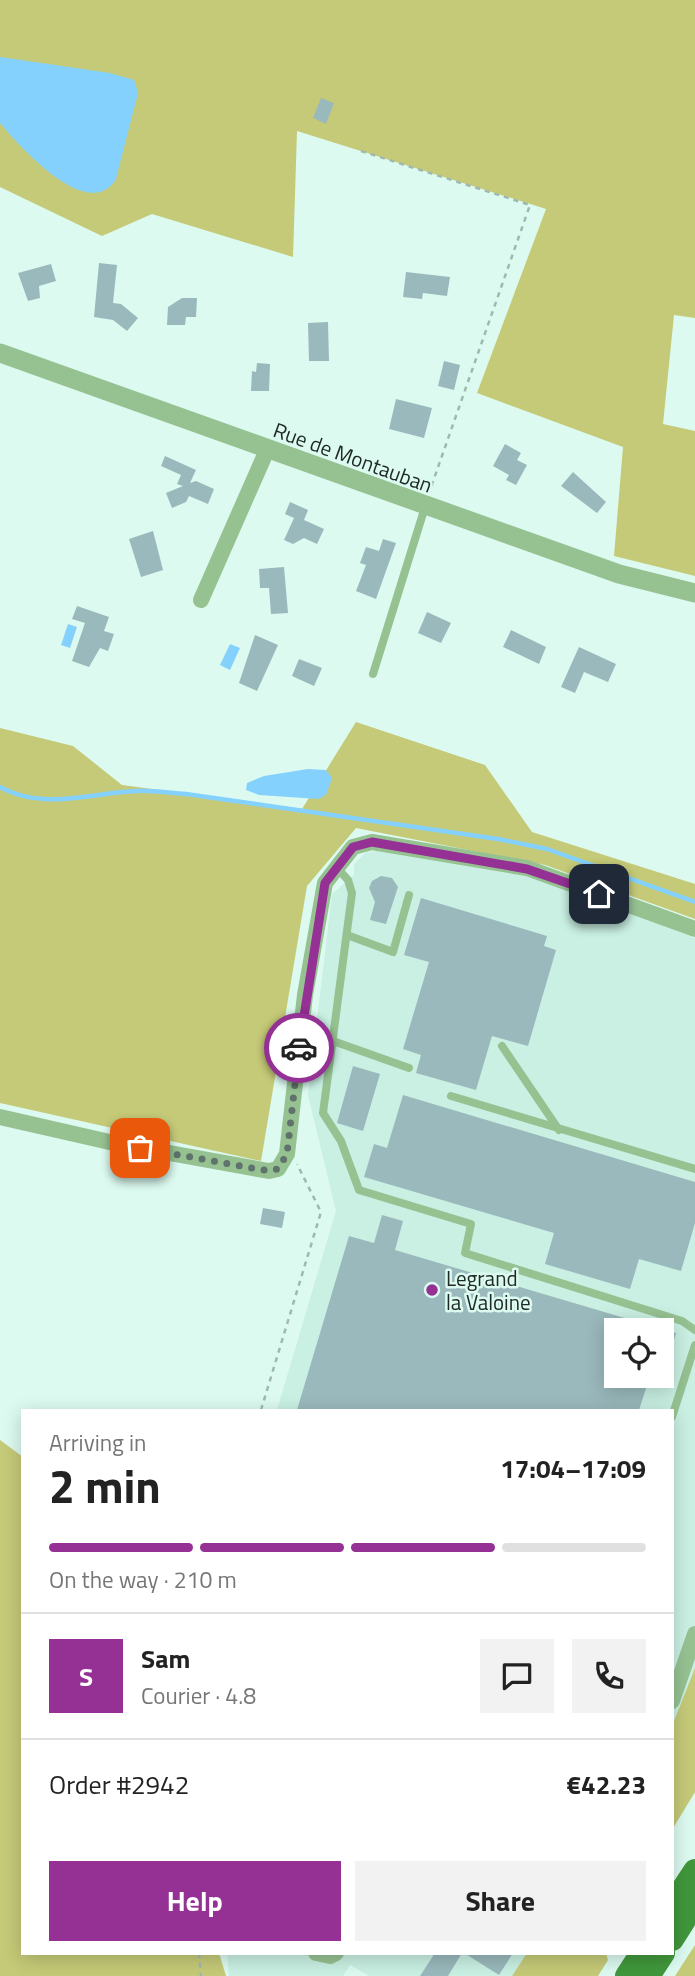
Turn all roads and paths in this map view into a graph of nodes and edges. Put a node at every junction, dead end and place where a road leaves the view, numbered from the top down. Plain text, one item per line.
1 (360, 151) dead end
2 (0, 353) edge
3 (267, 450) junction
4 (425, 507) junction
5 (695, 593) edge
6 (201, 600) dead end
7 (373, 674) dead end
8 (337, 868) junction
9 (409, 895) dead end
10 (695, 929) edge
11 (347, 935) junction
12 (333, 1041) junction
13 (502, 1046) dead end
14 (409, 1068) dead end
15 (451, 1097) dead end
16 (0, 1117) edge
17 (559, 1130) junction
18 (287, 1154) junction
19 (695, 1169) edge
20 (695, 1330) edge
21 (695, 1345) edge
22 (261, 1409) edge
23 (674, 1411) edge
24 (695, 1634) edge
25 (674, 1695) edge
26 (695, 1871) edge
27 (674, 1903) edge
28 (695, 1903) edge
29 (674, 1936) edge
30 (199, 1955) edge
31 (641, 1955) edge
32 (662, 1955) edge
33 (201, 1976) edge
34 (627, 1976) edge
35 (648, 1976) edge

1 - 4 path
2 - 3 street, Rue de Montauban
3 - 4 street, Rue de Montauban
3 - 6 street
4 - 5 street, Rue de Montauban
4 - 7 lane
8 - 10 street
8 - 11 lane
8 - 18 street
9 - 11 lane
11 - 12 lane
12 - 14 lane
12 - 20 lane
13 - 17 lane
15 - 17 lane
16 - 18 street
17 - 19 lane
18 - 22 path
21 - 23 lane
24 - 25 street
26 - 27 main road
28 - 29 main road
30 - 33 path
31 - 34 main road
32 - 35 main road

